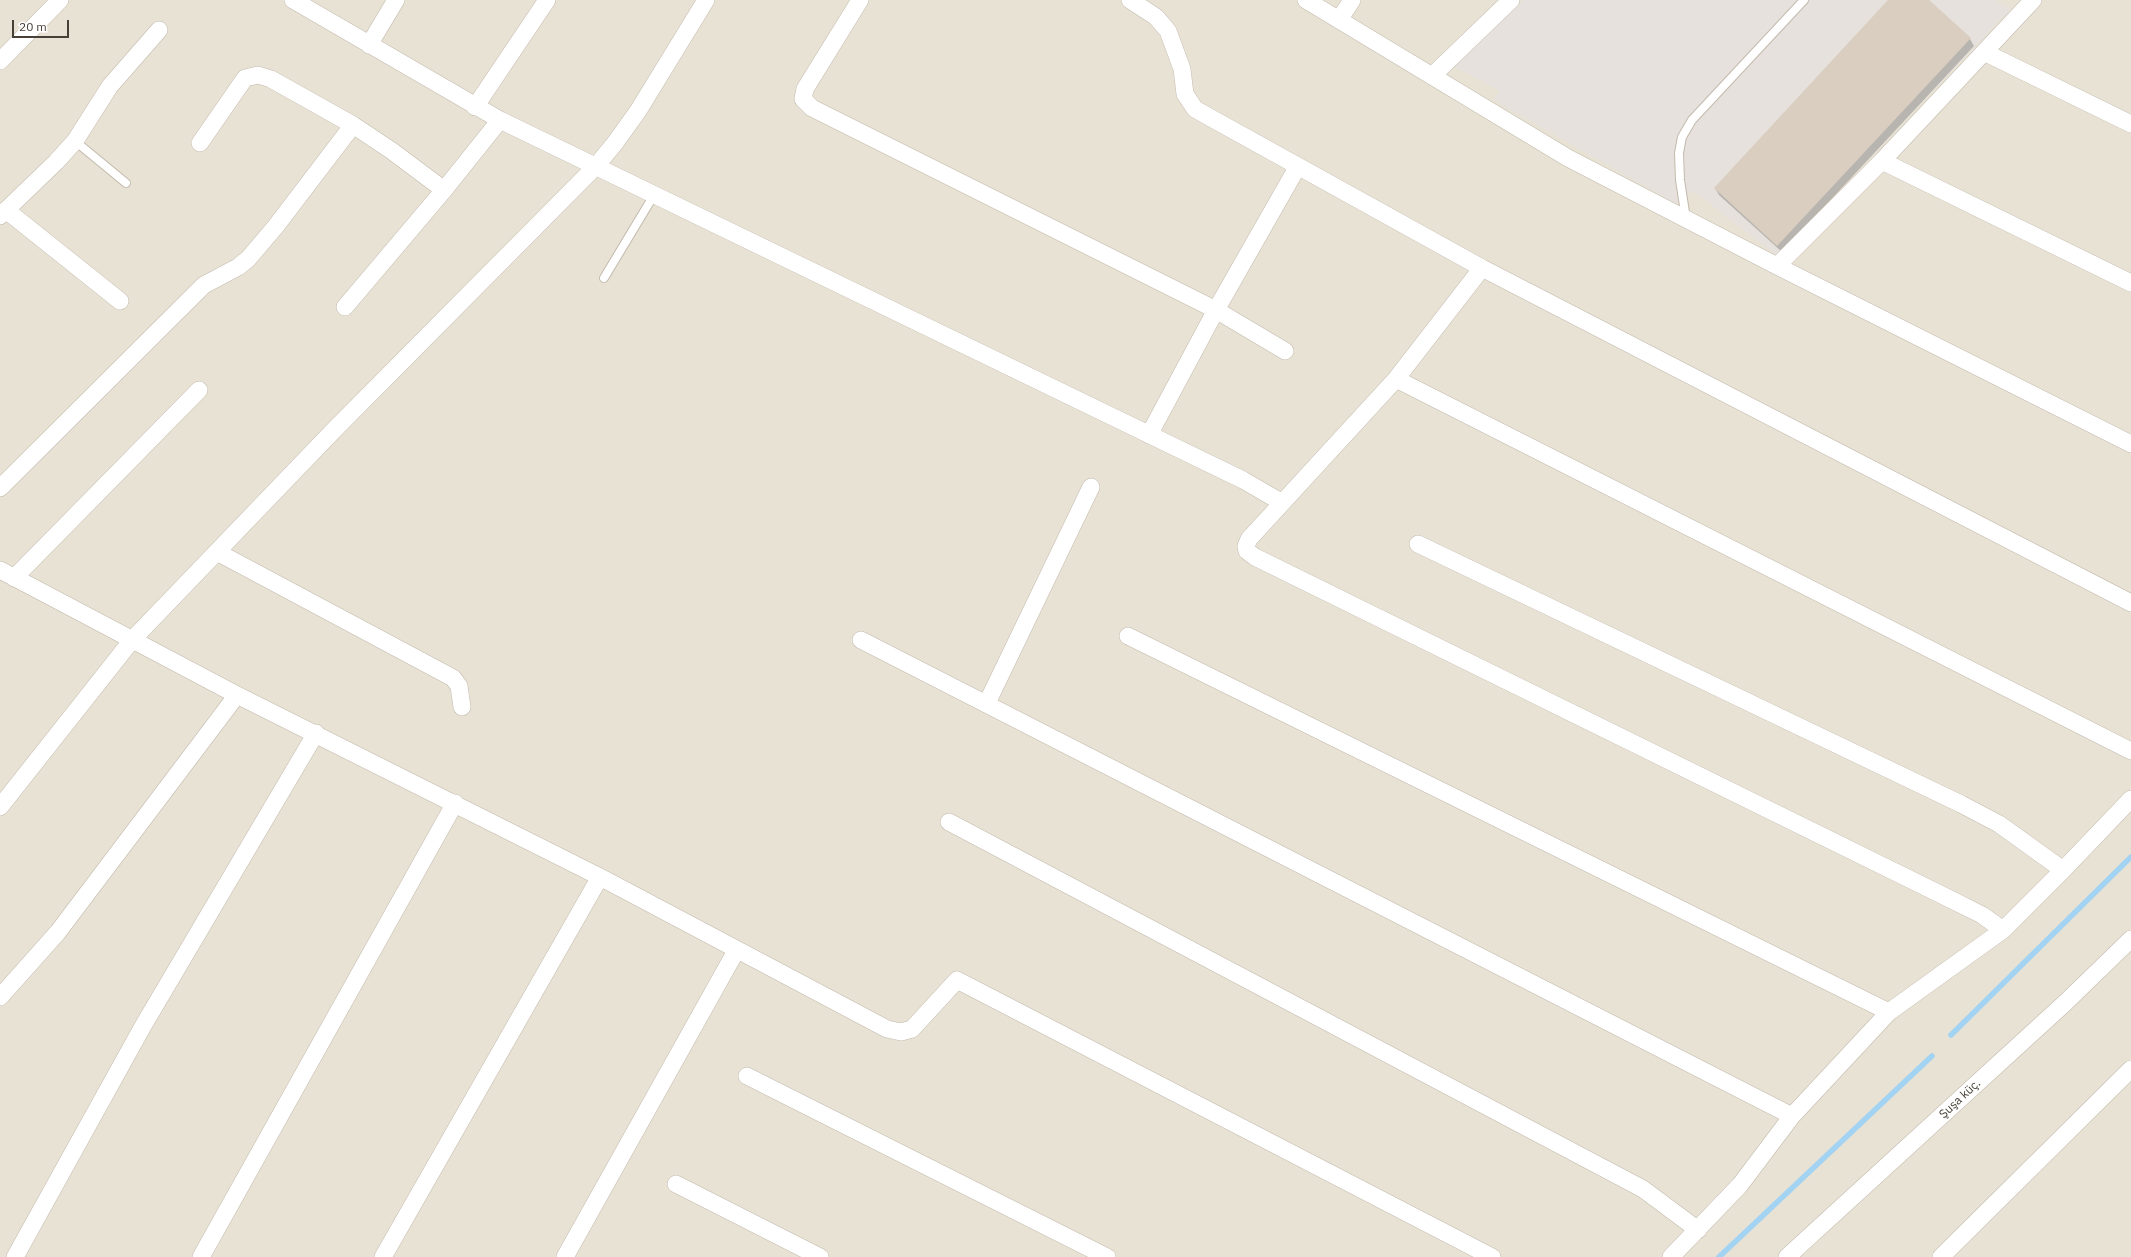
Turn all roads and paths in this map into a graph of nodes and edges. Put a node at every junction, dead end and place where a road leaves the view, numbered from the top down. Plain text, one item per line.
1 (60, 0) edge
2 (293, 0) edge
3 (396, 0) edge
4 (547, 0) edge
5 (706, 0) edge
6 (860, 0) edge
7 (1130, 0) edge
8 (1306, 0) edge
9 (1352, 0) edge
10 (1511, 0) edge
11 (1804, 0) edge
12 (2026, 2) edge
13 (1339, 20) junction
14 (159, 30) dead end
15 (369, 45) junction
16 (1984, 52) junction
17 (0, 61) edge
18 (1432, 76) junction
19 (475, 107) junction
20 (500, 120) junction
21 (2131, 124) edge
22 (353, 125) junction
23 (75, 141) junction
24 (200, 143) dead end
25 (1882, 161) junction
26 (596, 166) junction
27 (1298, 166) junction
28 (126, 183) dead end
29 (444, 190) junction
30 (654, 195) junction
31 (3, 213) edge
32 (1686, 219) junction
33 (1777, 266) junction
34 (1482, 268) junction
35 (604, 278) dead end
36 (2131, 283) edge
37 (120, 300) dead end
38 (345, 308) dead end
39 (1216, 310) junction
40 (1285, 351) dead end
41 (1396, 379) junction
42 (199, 390) dead end
43 (1149, 435) junction
44 (2131, 444) edge
45 (1091, 487) dead end
46 (0, 488) edge
47 (1281, 502) junction
48 (1418, 544) dead end
49 (217, 552) junction
50 (7, 574) edge
51 (2131, 603) edge
52 (1128, 636) dead end
53 (132, 640) junction
54 (860, 640) dead end
55 (237, 695) junction
56 (987, 703) junction
57 (462, 707) dead end
58 (316, 733) junction
59 (2131, 751) edge
60 (2131, 799) edge
61 (1, 803) edge
62 (455, 803) junction
63 (948, 822) dead end
64 (2064, 870) junction
65 (600, 877) junction
66 (2003, 930) junction
67 (2131, 939) edge
68 (736, 951) junction
69 (0, 997) edge
70 (1889, 1012) junction
71 (2131, 1069) edge
72 (747, 1076) dead end
73 (1792, 1116) junction
74 (676, 1184) dead end
75 (1698, 1230) junction
76 (15, 1257) edge
77 (202, 1257) edge
78 (383, 1257) edge
79 (565, 1257) edge
80 (820, 1257) edge
81 (1107, 1257) edge
82 (1492, 1257) edge
83 (1671, 1257) edge
84 (1787, 1257) edge
85 (1942, 1257) edge

1 - 17 street
2 - 15 street
3 - 15 street
4 - 19 street
5 - 26 street
6 - 39 street
7 - 27 street
8 - 13 street
9 - 13 street
10 - 18 street
11 - 32 lane
12 - 16 street
13 - 18 street
14 - 23 street
15 - 19 street
16 - 21 street
16 - 25 street
18 - 32 street
19 - 20 street
20 - 26 street
20 - 29 street
22 - 24 street
22 - 29 street
22 - 46 street
23 - 28 lane
23 - 31 street
25 - 33 street
25 - 36 street
26 - 30 street
26 - 49 street
27 - 34 street
27 - 39 street
29 - 38 street
30 - 35 lane
30 - 43 street
31 - 37 street
32 - 33 street
33 - 44 street
34 - 41 street
34 - 51 street
39 - 40 street
39 - 43 street
41 - 47 street
41 - 59 street
42 - 50 street
43 - 47 street
45 - 56 street
47 - 66 street
48 - 64 street
49 - 53 street
49 - 57 street
50 - 53 street
52 - 70 street
53 - 55 street
53 - 61 street
54 - 56 street
55 - 58 street
55 - 69 street
56 - 73 street
58 - 62 street
58 - 76 street
60 - 64 street
62 - 65 street
62 - 77 street
63 - 75 street
64 - 66 street
65 - 68 street
65 - 78 street
66 - 70 street
67 - 84 street, Şuşa küç.
68 - 79 street
68 - 82 street
70 - 73 street
71 - 85 street
72 - 81 street
73 - 75 street
74 - 80 street
75 - 83 street

